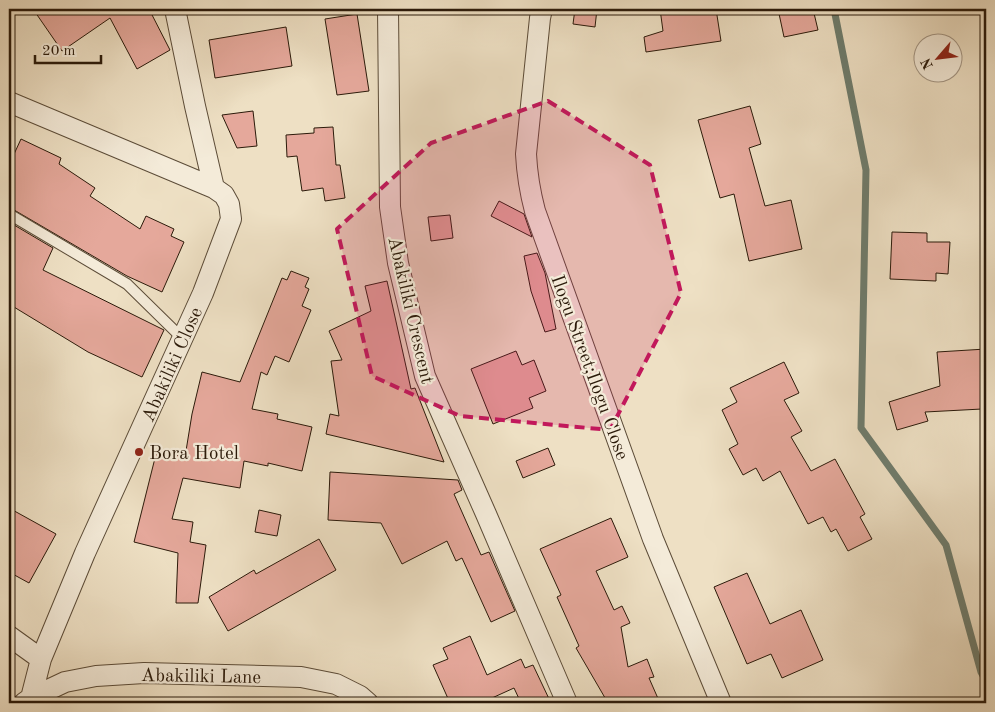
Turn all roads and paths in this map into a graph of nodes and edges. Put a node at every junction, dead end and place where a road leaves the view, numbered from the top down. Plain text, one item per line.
1 (175, 9) edge
2 (388, 9) edge
3 (541, 14) edge
4 (9, 102) edge
5 (214, 188) junction
6 (9, 214) edge
7 (182, 338) junction
8 (9, 636) edge
9 (41, 659) junction
10 (27, 700) edge
11 (368, 703) edge
12 (567, 703) edge
13 (720, 703) edge

1 - 5 street
2 - 12 street, Abakiliki Crescent
3 - 13 street, Ilogu Street;Ilogu Close
4 - 5 street
5 - 7 street, Abakiliki Close
6 - 7 lane
7 - 9 street, Abakiliki Close
8 - 9 street
9 - 10 street, Abakiliki Close
10 - 11 street, Abakiliki Lane

